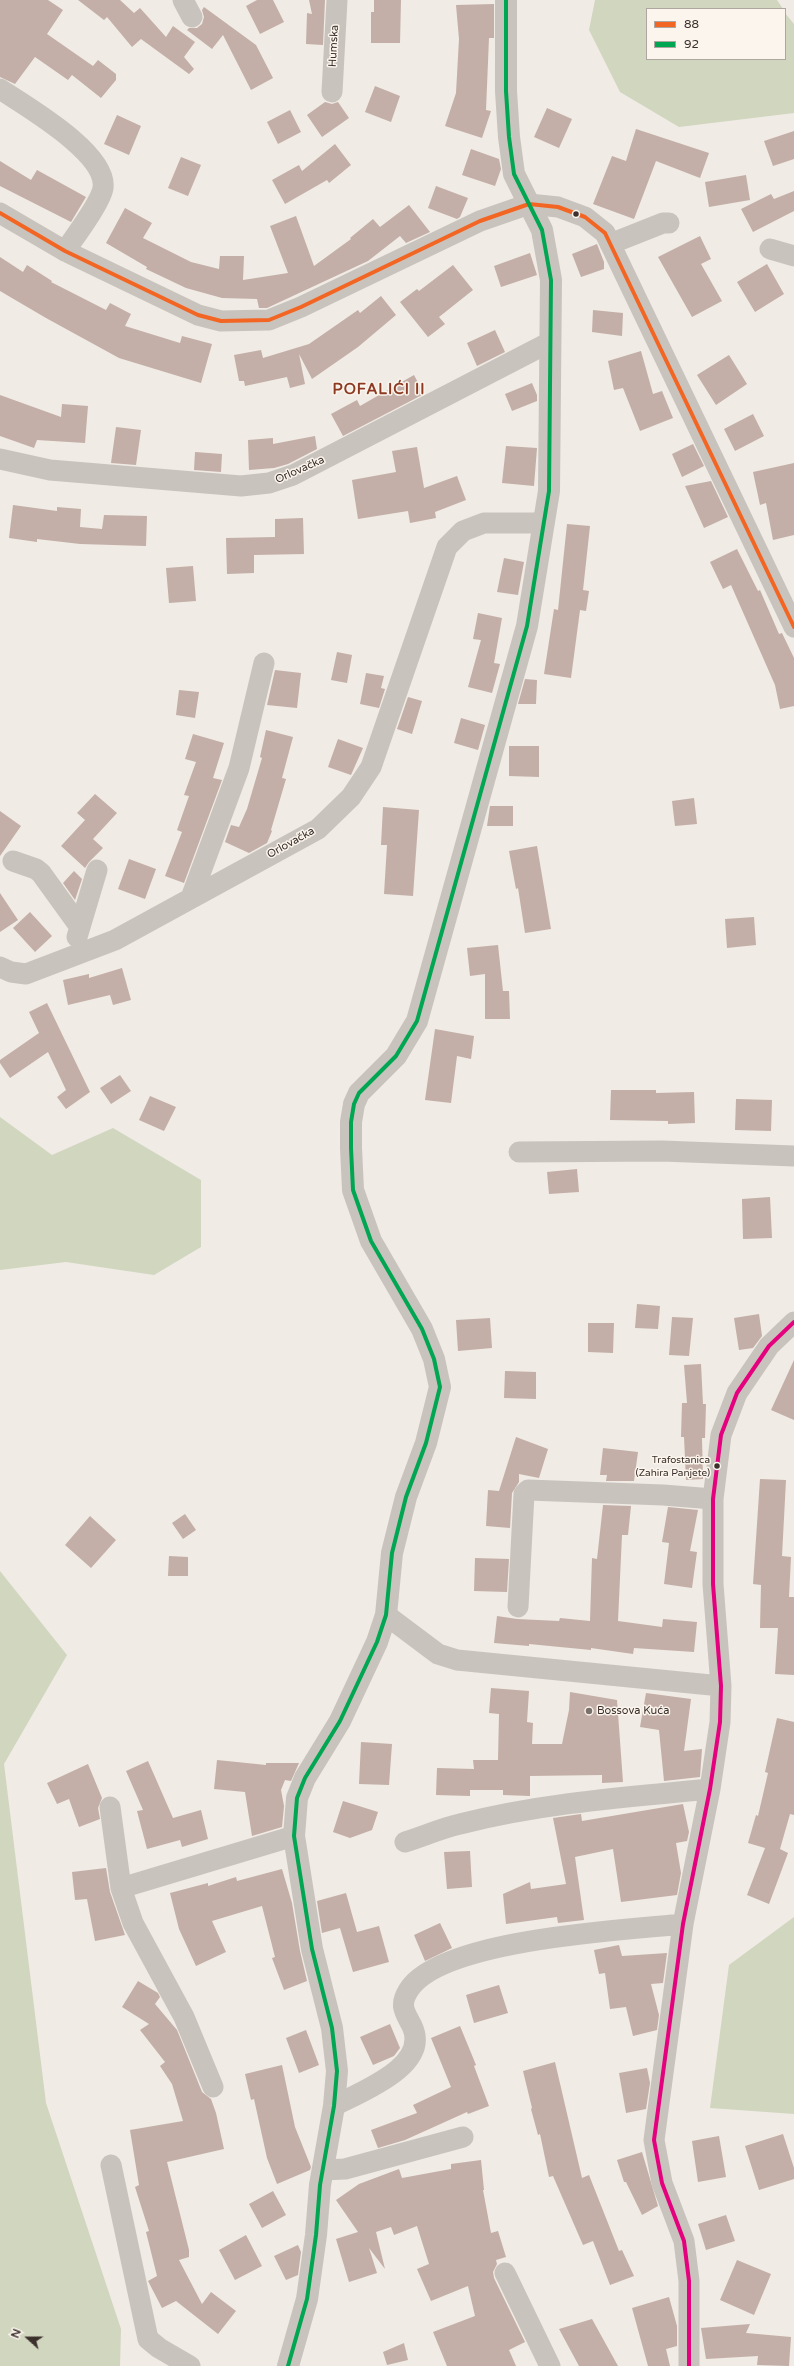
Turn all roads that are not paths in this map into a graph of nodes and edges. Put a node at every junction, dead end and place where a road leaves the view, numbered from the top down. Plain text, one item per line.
1 (337, 0) edge
2 (506, 0) edge
3 (0, 88) edge
4 (332, 92) dead end
5 (529, 204) junction
6 (0, 212) edge
7 (669, 223) dead end
8 (610, 244) junction
9 (770, 249) dead end
10 (65, 251) junction
11 (794, 256) edge
12 (550, 342) junction
13 (0, 459) edge
14 (544, 523) junction
15 (794, 627) edge
16 (264, 663) dead end
17 (13, 861) dead end
18 (97, 870) dead end
19 (191, 898) junction
20 (80, 927) junction
21 (72, 955) junction
22 (0, 967) edge
23 (519, 1152) dead end
24 (794, 1156) edge
25 (794, 1322) edge
26 (713, 1500) junction
27 (518, 1607) dead end
28 (386, 1615) junction
29 (721, 1686) junction
30 (710, 1789) junction
31 (110, 1807) dead end
32 (294, 1836) junction
33 (406, 1842) dead end
34 (121, 1888) junction
35 (684, 1924) junction
36 (213, 2087) dead end
37 (334, 2106) junction
38 (463, 2137) dead end
39 (110, 2165) dead end
40 (323, 2170) junction
41 (505, 2273) dead end
42 (190, 2366) edge
43 (288, 2366) edge
44 (550, 2366) edge
45 (689, 2366) edge

1 - 4 street, Humska
2 - 5 street
3 - 10 street
5 - 8 street
5 - 10 street
5 - 12 street
6 - 10 street
7 - 8 street
8 - 15 street
9 - 11 street
12 - 13 street, Orlovačka
12 - 14 street
14 - 19 street, Orlovačka
14 - 28 street
16 - 19 street
17 - 20 street
18 - 20 street
19 - 21 street, Orlovačka
20 - 21 street
21 - 22 street, Orlovačka
23 - 24 street
25 - 26 street
26 - 27 street
26 - 29 street
28 - 29 street
28 - 32 street
29 - 30 street
30 - 33 street
30 - 35 street
31 - 34 street
32 - 34 street
32 - 37 street
34 - 36 street
35 - 37 street
35 - 45 street
37 - 40 street
38 - 40 street
39 - 42 street
40 - 43 street
41 - 44 street

